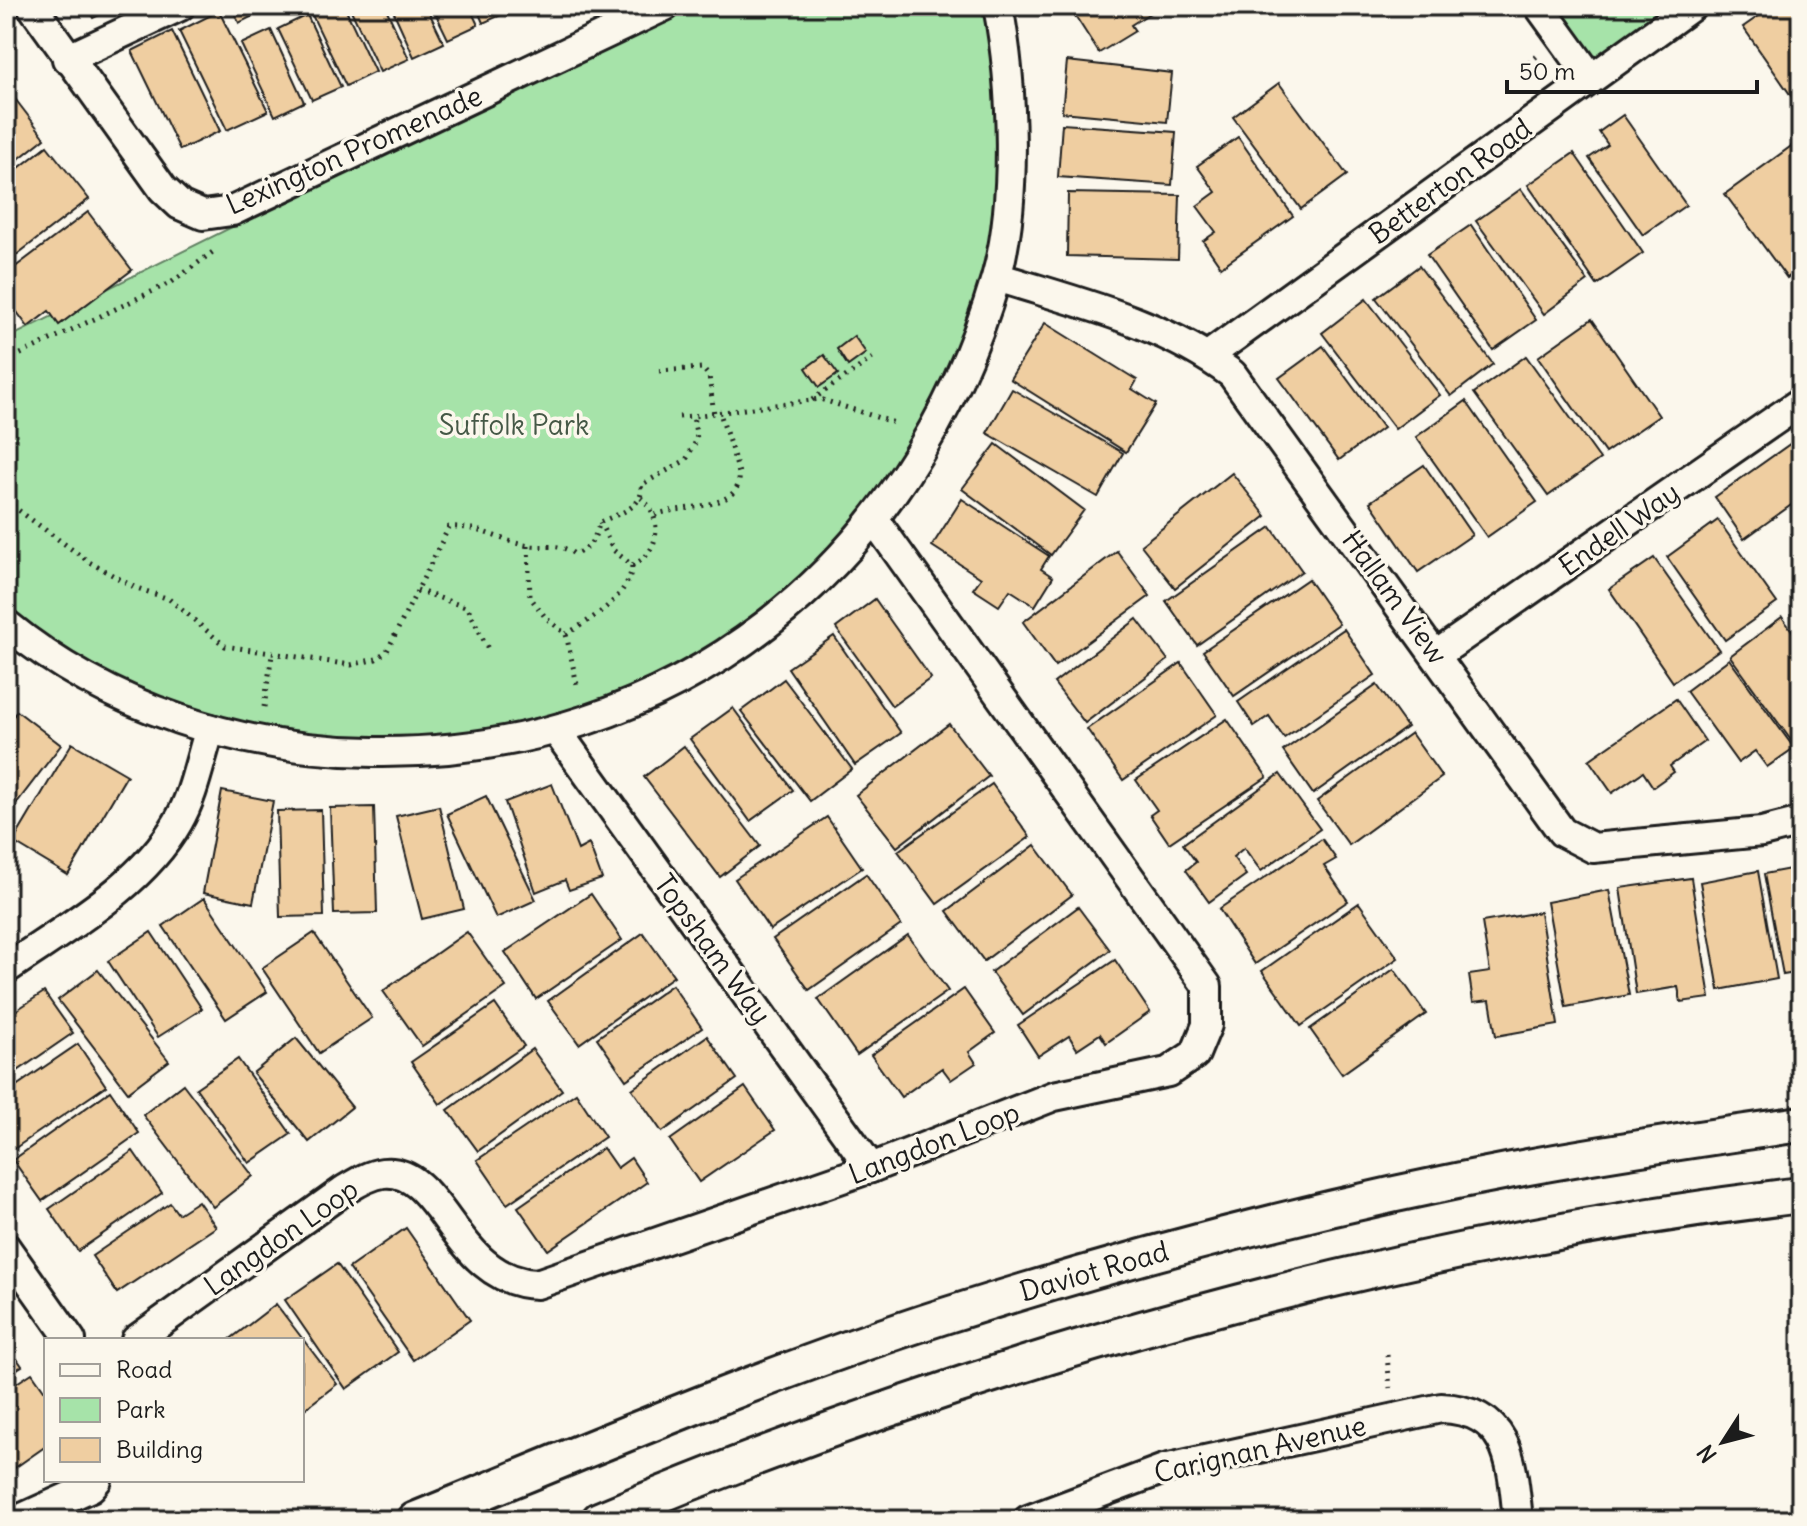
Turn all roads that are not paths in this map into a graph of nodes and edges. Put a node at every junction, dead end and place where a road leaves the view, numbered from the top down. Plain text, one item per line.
1 (32, 6) edge
2 (180, 6) edge
3 (665, 6) edge
4 (998, 6) edge
5 (1539, 6) edge
6 (1692, 6) edge
7 (67, 59) junction
8 (1591, 78) junction
9 (997, 277) junction
10 (1208, 356) junction
11 (1801, 402) edge
12 (874, 519) junction
13 (6, 624) edge
14 (1436, 655) junction
15 (210, 729) junction
16 (556, 730) junction
17 (1801, 822) edge
18 (6, 969) edge
19 (1801, 1124) edge
20 (871, 1168) junction
21 (1801, 1195) edge
22 (6, 1248) edge
23 (70, 1338) edge
24 (139, 1338) edge
25 (95, 1482) edge
26 (18, 1520) edge
27 (415, 1520) edge
28 (599, 1520) edge
29 (1028, 1520) edge
30 (1518, 1520) edge

1 - 7 street, Lexington Promenade
2 - 7 street
3 - 7 street, Lexington Promenade
4 - 9 street
5 - 8 street
6 - 8 street, Betterton Road
8 - 10 street, Betterton Road
9 - 10 street, Hallam View
9 - 12 street
10 - 14 street, Hallam View
11 - 14 street, Endell Way
12 - 16 street
12 - 20 street, Langdon Loop
13 - 15 street
14 - 17 street, Hallam View
15 - 16 street
15 - 18 street
16 - 20 street, Topsham Way
19 - 27 street, Daviot Road
20 - 24 street, Langdon Loop
21 - 28 street
22 - 23 street
25 - 26 street
29 - 30 street, Carignan Avenue

